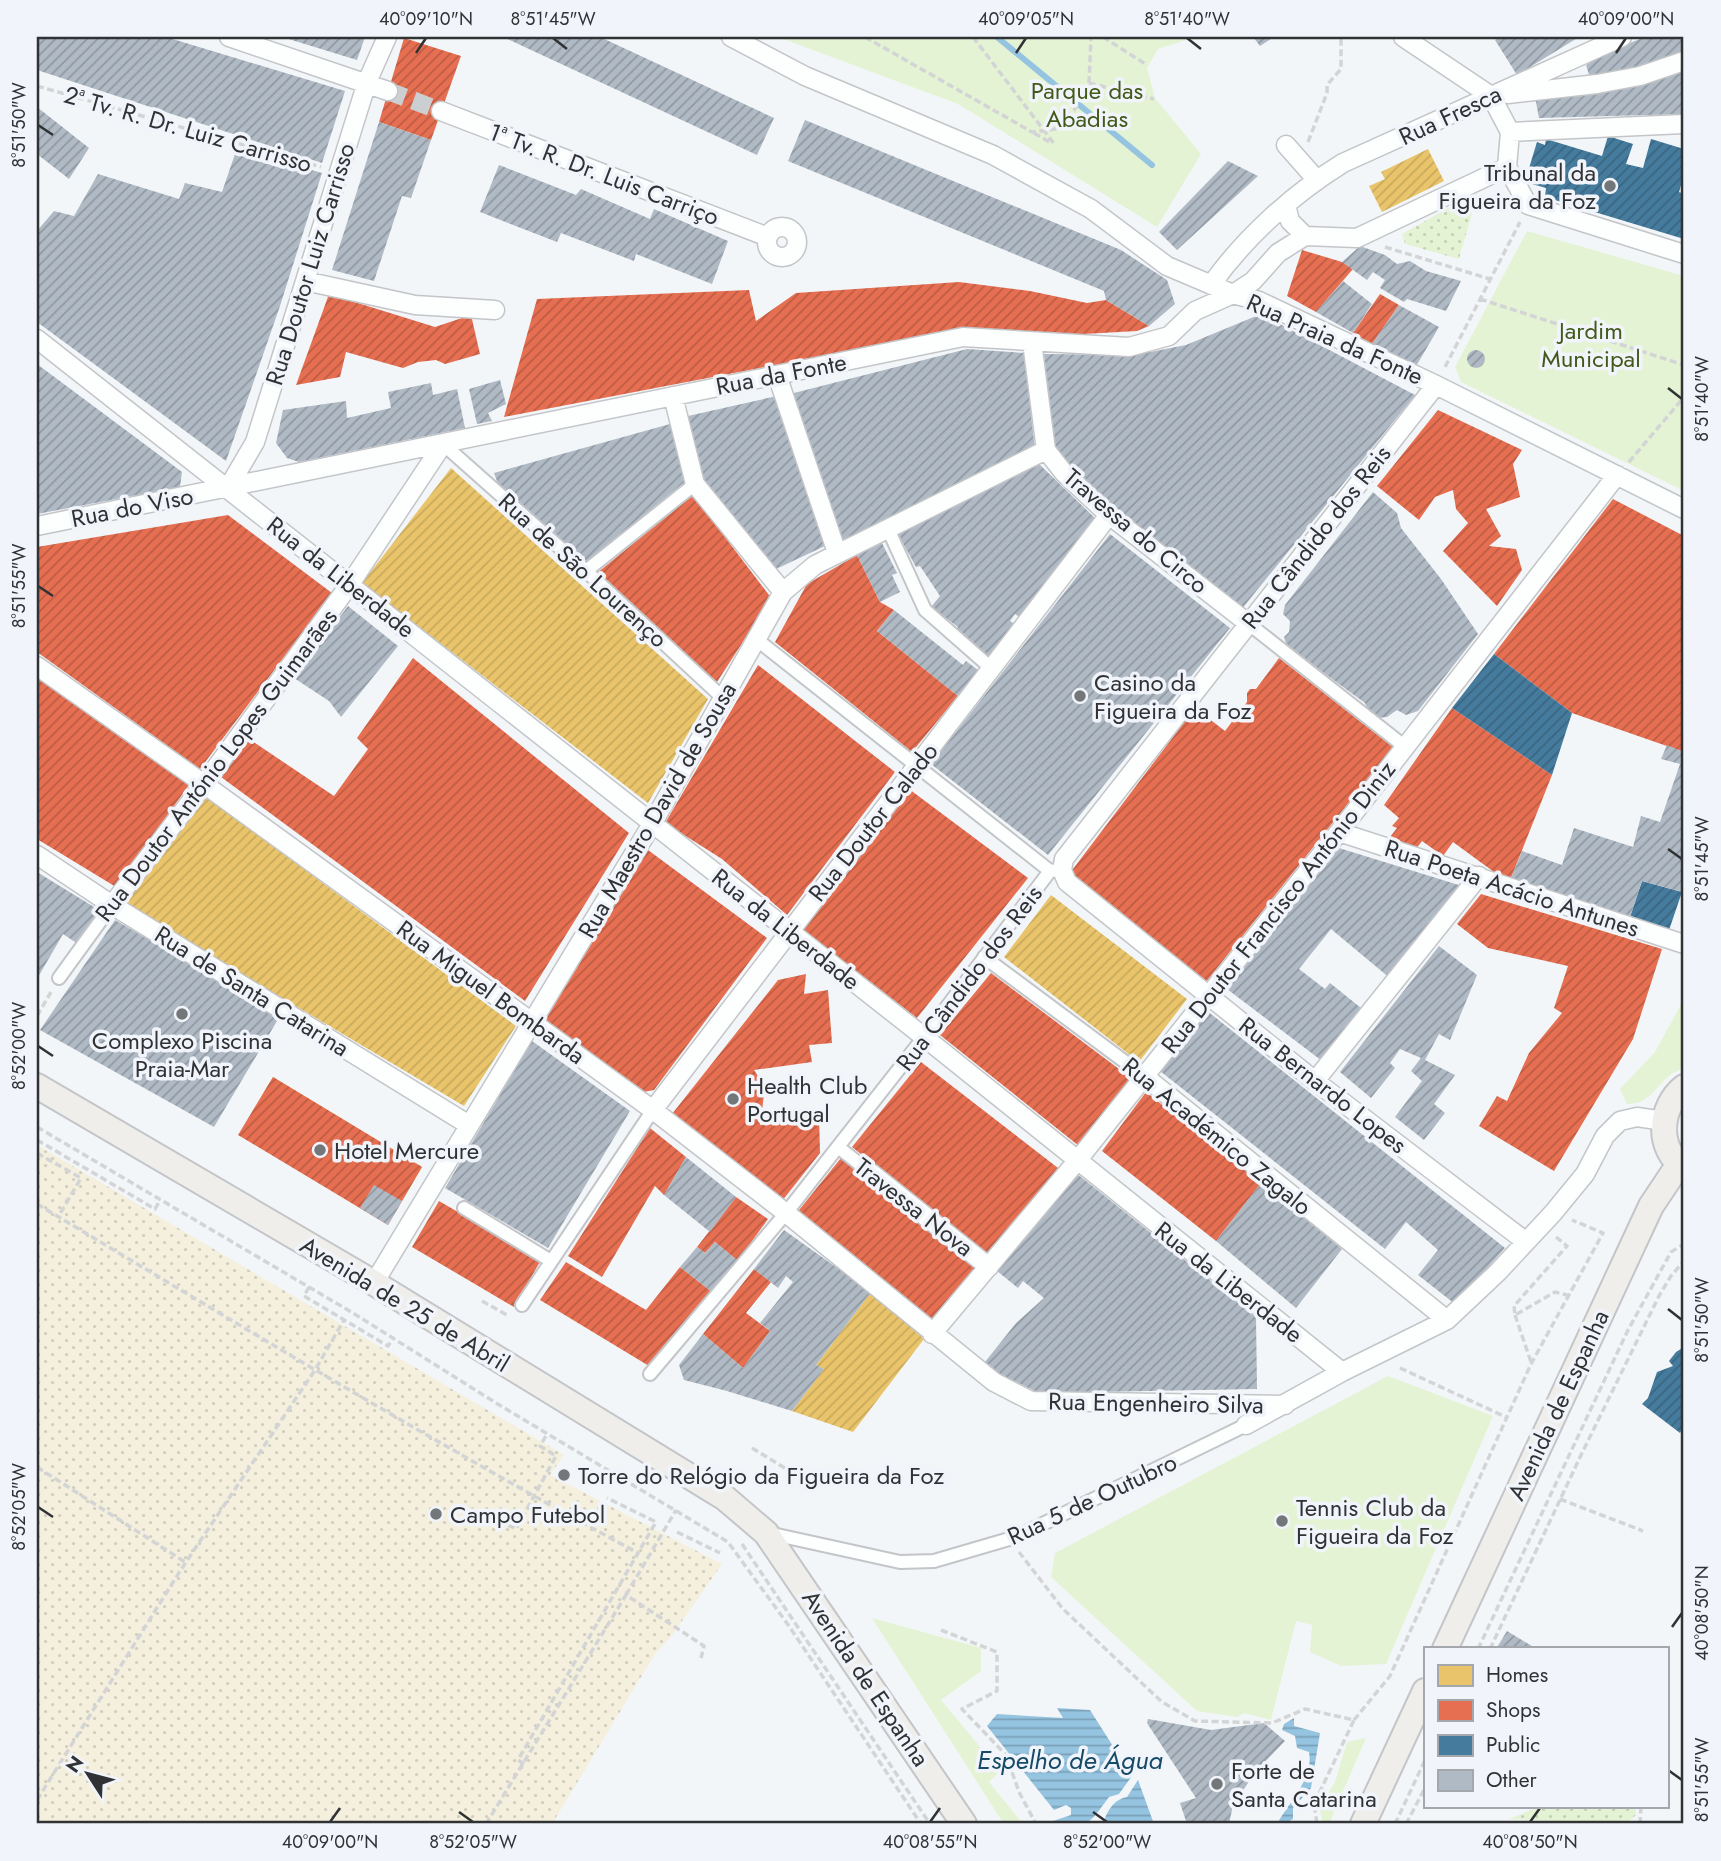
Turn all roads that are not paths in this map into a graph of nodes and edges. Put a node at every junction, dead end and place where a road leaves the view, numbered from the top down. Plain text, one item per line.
1 (229, 37) edge
2 (387, 37) edge
3 (731, 37) edge
4 (1403, 37) edge
5 (1622, 37) edge
6 (1684, 61) edge
7 (367, 82) junction
8 (388, 91) tunnel mouth
9 (1491, 96) junction
10 (441, 111) tunnel mouth
11 (1684, 124) edge
12 (1510, 132) junction
13 (1286, 145) dead end
14 (1507, 167) junction
15 (1317, 180) junction
16 (1286, 205) junction
17 (1305, 236) junction
18 (768, 237) dead end
19 (1684, 254) edge
20 (305, 281) junction
21 (1210, 285) junction
22 (1233, 294) junction
23 (495, 310) dead end
24 (37, 339) edge
25 (1031, 342) junction
26 (777, 375) junction
27 (1436, 385) junction
28 (673, 396) junction
29 (443, 443) junction
30 (1046, 450) junction
31 (1617, 475) junction
32 (695, 484) junction
33 (228, 488) junction
34 (1684, 509) edge
35 (1109, 515) junction
36 (37, 526) edge
37 (888, 529) junction
38 (837, 554) junction
39 (586, 571) junction
40 (350, 584) junction
41 (783, 592) junction
42 (1249, 624) junction
43 (756, 639) junction
44 (37, 666) edge
45 (991, 668) junction
46 (723, 698) junction
47 (1404, 746) junction
48 (916, 765) junction
49 (204, 784) junction
50 (652, 824) junction
51 (1339, 832) junction
52 (37, 855) edge
53 (1056, 871) junction
54 (1479, 876) junction
55 (112, 905) junction
56 (788, 932) junction
57 (1684, 944) edge
58 (984, 957) junction
59 (59, 978) road end
60 (1208, 996) junction
61 (532, 1021) junction
62 (924, 1037) junction
63 (1144, 1076) junction
64 (1315, 1080) junction
65 (37, 1086) edge
66 (1684, 1087) edge
67 (653, 1110) junction
68 (1664, 1121) junction
69 (469, 1125) junction
70 (838, 1147) junction
71 (1077, 1161) junction
72 (1682, 1166) edge
73 (871, 1173) joint
74 (464, 1208) dead end
75 (786, 1213) junction
76 (1525, 1241) junction
77 (551, 1261) junction
78 (989, 1267) junction
79 (374, 1283) junction
80 (522, 1305) dead end
81 (1447, 1320) junction
82 (932, 1334) junction
83 (1342, 1372) junction
84 (650, 1374) dead end
85 (1285, 1405) junction
86 (1246, 1425) joint
87 (766, 1532) junction
88 (1446, 1647) edge
89 (1424, 1693) edge
90 (964, 1824) edge
91 (1363, 1824) edge

1 - 7 street
2 - 7 street, Rua Doutor Luiz Carrisso
3 - 21 street, Rua Praia da Fonte
4 - 9 street
5 - 9 street, Rua Fresca
6 - 9 street
7 - 8 street
7 - 20 street, Rua Doutor Luiz Carrisso
9 - 12 street
9 - 15 street, Rua Fresca
10 - 18 street, 1ª Tv. R. Dr. Luis Carriço
11 - 12 street
12 - 14 street
13 - 15 street
14 - 17 street
14 - 19 street
15 - 16 street, Rua Fresca
16 - 17 street
16 - 21 street, Rua Fresca
17 - 22 street, Rua da Fonte
20 - 23 street
20 - 33 street, Rua Doutor Luiz Carrisso
21 - 22 street, Rua Praia da Fonte
22 - 25 street, Rua da Fonte
22 - 27 street, Rua Praia da Fonte
24 - 33 street, Rua da Liberdade
25 - 26 street, Rua da Fonte
25 - 30 street, Travessa do Circo
26 - 28 street, Rua da Fonte
26 - 38 street
27 - 31 street, Rua Praia da Fonte
27 - 42 street, Rua Cândido dos Reis
28 - 29 street, Rua da Fonte
28 - 32 street
29 - 33 street, Rua da Fonte
29 - 39 street, Rua de São Lourenço
29 - 40 street, Rua Doutor António Lopes Guimarães
30 - 35 street, Travessa do Circo
30 - 37 street, Rua Maestro David de Sousa
31 - 34 street, Rua Praia da Fonte
31 - 47 street, Rua Doutor Francisco António Diniz
32 - 39 street
32 - 41 street
33 - 36 street, Rua do Viso
33 - 40 street, Rua da Liberdade
35 - 42 street, Travessa do Circo
35 - 45 street, Rua Doutor Calado
37 - 38 street, Rua Maestro David de Sousa
37 - 45 street
38 - 41 street, Rua Maestro David de Sousa
39 - 46 street, Rua de São Lourenço
40 - 49 street, Rua Doutor António Lopes Guimarães
40 - 50 street, Rua da Liberdade
41 - 43 street, Rua Maestro David de Sousa
42 - 47 street
42 - 53 street, Rua Cândido dos Reis
43 - 46 street, Rua Maestro David de Sousa
43 - 48 street, Rua Bernardo Lopes
44 - 49 street, Rua Miguel Bombarda
45 - 48 street, Rua Doutor Calado
46 - 50 street, Rua Maestro David de Sousa
47 - 51 street, Rua Doutor Francisco António Diniz
48 - 53 street, Rua Bernardo Lopes
48 - 56 street, Rua Doutor Calado
49 - 55 street, Rua Doutor António Lopes Guimarães
49 - 61 street, Rua Miguel Bombarda
50 - 56 street, Rua da Liberdade
50 - 61 street, Rua Maestro David de Sousa
51 - 54 street, Rua Poeta Acácio Antunes
51 - 60 street, Rua Doutor Francisco António Diniz
52 - 55 street, Rua de Santa Catarina
53 - 58 street, Rua Cândido dos Reis
53 - 60 street, Rua Bernardo Lopes
54 - 57 street, Rua Poeta Acácio Antunes
54 - 64 street
55 - 59 street, Rua Doutor António Lopes Guimarães
55 - 69 street, Rua de Santa Catarina
56 - 62 street, Rua da Liberdade
56 - 67 street, Rua Doutor Calado
58 - 62 street, Rua Cândido dos Reis
58 - 63 street, Rua Académico Zagalo
60 - 63 street, Rua Doutor Francisco António Diniz
60 - 64 street, Rua Bernardo Lopes
61 - 67 street, Rua Miguel Bombarda
61 - 69 street, Rua Maestro David de Sousa
62 - 70 street, Rua Cândido dos Reis
62 - 71 street, Rua da Liberdade
63 - 71 street, Rua Doutor Francisco António Diniz
63 - 81 street, Rua Académico Zagalo
64 - 76 street, Rua Bernardo Lopes
65 - 79 main road, Avenida de 25 de Abril
66 - 68 main road
67 - 75 street, Rua Miguel Bombarda
67 - 77 street, Rua Doutor Calado
68 - 72 main road
68 - 76 street, Rua Engenheiro Silva
69 - 79 street, Rua Maestro David de Sousa
70 - 73 street, Travessa Nova
70 - 75 street, Rua Cândido dos Reis
71 - 78 street, Rua Doutor Francisco António Diniz
71 - 83 street, Rua da Liberdade
72 - 88 main road, Avenida de Espanha
73 - 78 street, Travessa Nova
74 - 77 street
75 - 82 street, Rua Miguel Bombarda
75 - 84 street, Rua Cândido dos Reis
76 - 81 street, Rua Engenheiro Silva
77 - 80 street, Rua Doutor Calado
78 - 82 street, Rua Doutor Francisco António Diniz
79 - 87 main road, Avenida de 25 de Abril
81 - 83 street, Rua Engenheiro Silva
82 - 85 street, Rua Engenheiro Silva
83 - 85 street, Rua Engenheiro Silva
85 - 86 street, Rua 5 de Outubro
86 - 87 street, Rua 5 de Outubro
87 - 90 main road, Avenida de Espanha
89 - 91 main road

